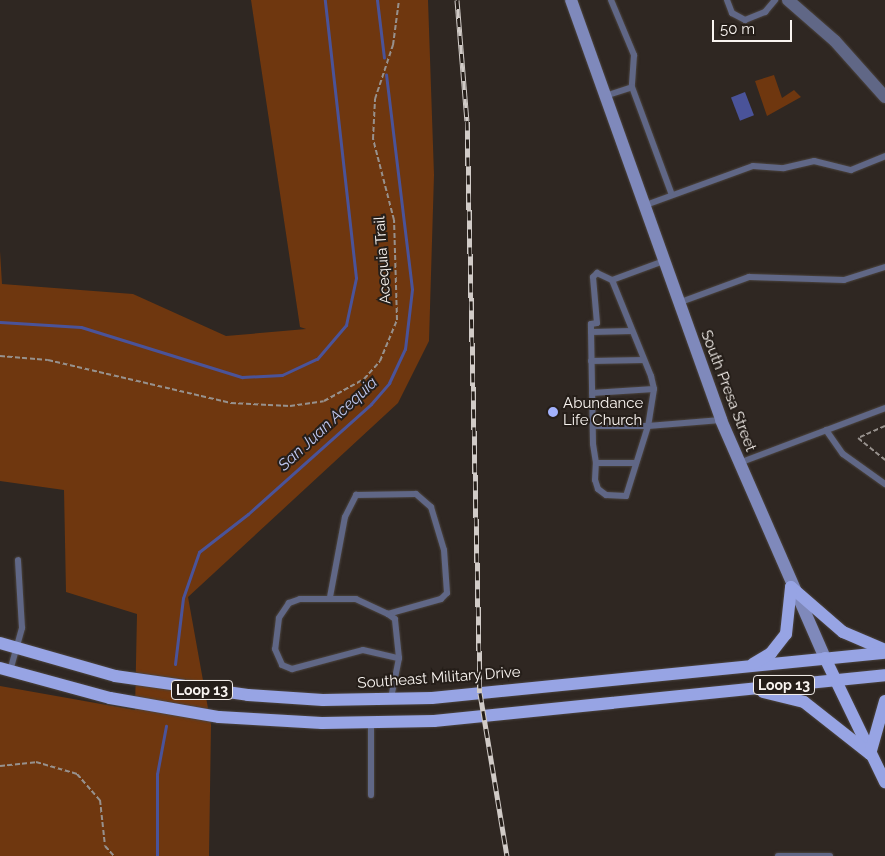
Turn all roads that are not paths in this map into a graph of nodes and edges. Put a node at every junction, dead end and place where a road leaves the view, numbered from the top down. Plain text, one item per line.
1 (571, 0) edge
2 (611, 0) edge
3 (727, 0) edge
4 (774, 0) edge
5 (788, 0) edge
6 (632, 87) junction
7 (603, 97) junction
8 (885, 97) edge
9 (885, 156) edge
10 (672, 195) junction
11 (642, 206) junction
12 (661, 262) junction
13 (885, 267) edge
14 (612, 280) junction
15 (677, 304) junction
16 (632, 331) junction
17 (591, 332) junction
18 (644, 360) junction
19 (591, 361) junction
20 (654, 389) junction
21 (592, 393) junction
22 (885, 408) edge
23 (721, 420) junction
24 (593, 426) junction
25 (648, 426) junction
26 (826, 430) junction
27 (596, 463) junction
28 (636, 463) junction
29 (739, 463) junction
30 (885, 484) edge
31 (18, 560) dead end
32 (791, 587) junction
33 (330, 597) junction
34 (388, 614) junction
35 (0, 643) edge
36 (17, 649) junction
37 (885, 651) edge
38 (398, 658) junction
39 (825, 658) junction
40 (751, 666) junction
41 (5, 669) edge
42 (885, 675) edge
43 (835, 680) junction
44 (746, 689) junction
45 (391, 699) junction
46 (885, 701) edge
47 (371, 722) junction
48 (391, 722) junction
49 (870, 754) junction
50 (885, 782) edge
51 (370, 795) dead end
52 (778, 856) edge
53 (830, 856) edge

1 - 7 main road, South Presa Street
2 - 6 lane
3 - 4 lane
5 - 8 street
6 - 7 lane
6 - 10 lane
7 - 11 main road, South Presa Street
9 - 10 lane
10 - 11 lane
11 - 12 main road, South Presa Street
12 - 14 lane
12 - 15 main road, South Presa Street
13 - 15 lane
14 - 16 lane
14 - 17 lane
15 - 23 main road, South Presa Street
16 - 17 lane
16 - 18 lane
17 - 19 lane
18 - 19 lane
18 - 20 lane
19 - 21 lane
20 - 21 lane
20 - 25 lane
21 - 24 lane
22 - 26 lane
23 - 25 lane
23 - 29 main road, South Presa Street
24 - 25 lane
24 - 27 lane
25 - 28 lane
26 - 29 lane
26 - 30 lane
27 - 28 lane
27 - 28 lane
29 - 32 main road, South Presa Street
31 - 36 lane
32 - 37 main road
32 - 39 main road, South Presa Street
32 - 40 main road
33 - 34 lane
33 - 34 lane
33 - 38 lane
34 - 38 lane
35 - 36 main road, Southeast Military Drive / Loop 13
36 - 41 lane
36 - 45 main road, Southeast Military Drive / Loop 13
37 - 39 main road, Southeast Military Drive / Loop 13
38 - 45 lane
39 - 40 main road, Southeast Military Drive / Loop 13
39 - 43 main road, South Presa Street
40 - 45 main road, Southeast Military Drive / Loop 13
41 - 47 main road, Loop 13
42 - 43 main road, Loop 13
43 - 44 main road, Loop 13
43 - 49 main road, South Presa Street
44 - 48 main road, Loop 13
44 - 49 main road
45 - 48 main road
46 - 49 main road
47 - 48 main road, Loop 13
47 - 51 lane
49 - 50 main road, South Presa Street
52 - 53 lane

